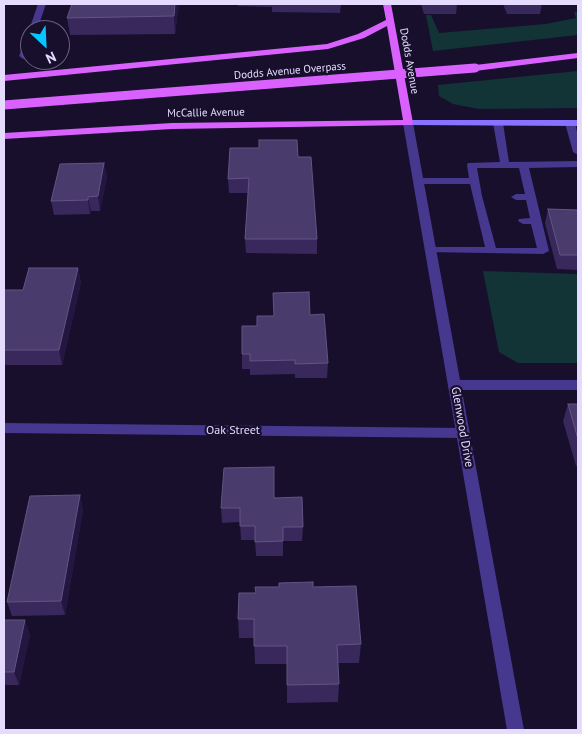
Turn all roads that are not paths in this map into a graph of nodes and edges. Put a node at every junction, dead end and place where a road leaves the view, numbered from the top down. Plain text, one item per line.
1 (42, 4) edge
2 (387, 4) edge
3 (36, 20) edge
4 (390, 21) junction
5 (578, 56) edge
6 (4, 78) edge
7 (4, 105) edge
8 (408, 123) junction
9 (498, 123) junction
10 (574, 123) edge
11 (4, 136) edge
12 (578, 152) edge
13 (578, 164) edge
14 (505, 165) junction
15 (523, 165) junction
16 (418, 180) junction
17 (474, 181) junction
18 (477, 196) junction
19 (488, 196) dead end
20 (516, 197) dead end
21 (530, 197) junction
22 (523, 221) dead end
23 (536, 221) junction
24 (483, 222) junction
25 (496, 222) dead end
26 (431, 250) junction
27 (491, 251) junction
28 (454, 385) junction
29 (578, 385) edge
30 (4, 428) edge
31 (463, 433) junction
32 (516, 730) edge

1 - 3 street
2 - 4 main road, Dodds Avenue
4 - 6 main road
4 - 8 main road, Dodds Avenue
5 - 7 main road, Dodds Avenue Overpass, bridge
8 - 9 main road
8 - 11 main road, McCallie Avenue
8 - 16 street, Glenwood Drive
9 - 10 main road
9 - 14 street
10 - 12 street
13 - 15 street
14 - 15 street
14 - 17 street
15 - 21 street
16 - 17 street
16 - 26 street, Glenwood Drive
17 - 18 street
18 - 19 street
18 - 24 street
20 - 21 street
21 - 23 street
22 - 23 street
23 - 27 street
24 - 25 street
24 - 27 street
26 - 27 street
26 - 28 street, Glenwood Drive
28 - 29 street
28 - 31 street, Glenwood Drive
30 - 31 street, Oak Street
31 - 32 street, Glenwood Drive

